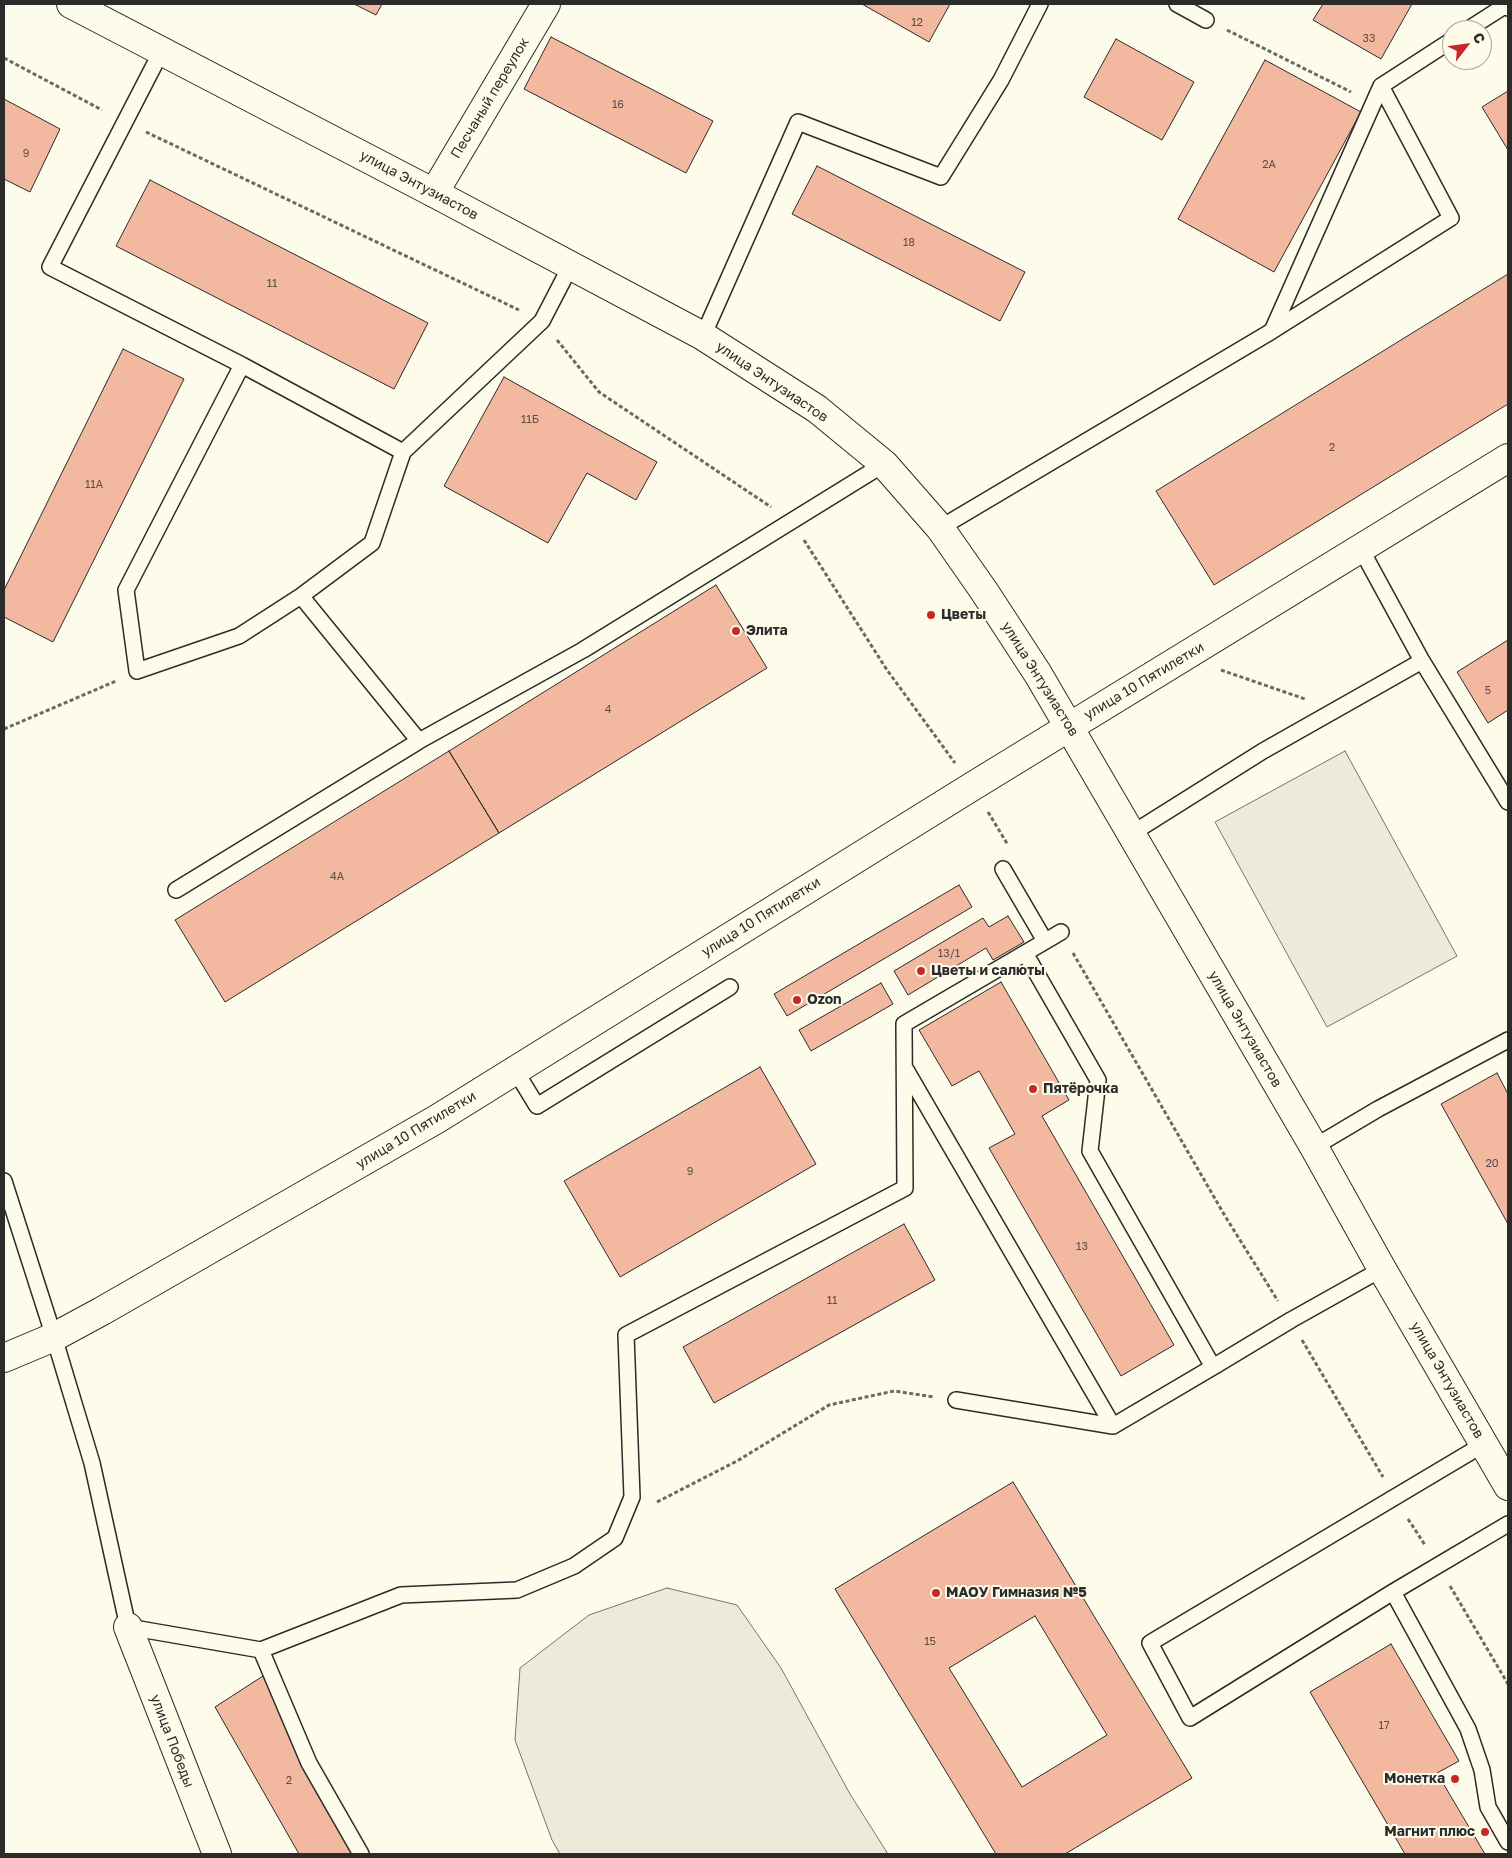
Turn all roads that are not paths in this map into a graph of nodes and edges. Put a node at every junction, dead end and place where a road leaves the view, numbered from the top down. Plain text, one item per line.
1 (71, 4) edge
2 (546, 4) edge
3 (1040, 4) edge
4 (1177, 4) edge
5 (1508, 8) edge
6 (1206, 20) road end
7 (1483, 20) edge
8 (1442, 46) edge
9 (162, 50) junction
10 (1381, 86) junction
11 (434, 193) junction
12 (571, 265) junction
13 (1272, 331) junction
14 (703, 336) junction
15 (242, 365) junction
16 (403, 452) junction
17 (1508, 458) edge
18 (884, 464) junction
19 (940, 528) junction
20 (1361, 549) junction
21 (301, 596) junction
22 (1422, 661) junction
23 (1070, 726) junction
24 (419, 741) junction
25 (1508, 802) edge
26 (1131, 834) junction
27 (1004, 869) dead end
28 (176, 890) dead end
29 (1061, 932) road end
30 (1045, 941) junction
31 (1025, 953) junction
32 (730, 987) dead end
33 (1508, 1041) edge
34 (904, 1066) junction
35 (515, 1070) junction
36 (1314, 1148) junction
37 (4, 1181) edge
38 (1382, 1269) junction
39 (54, 1337) junction
40 (4, 1358) edge
41 (1213, 1367) junction
42 (956, 1400) road end
43 (1113, 1426) junction
44 (1484, 1444) junction
45 (1508, 1486) edge
46 (1508, 1524) edge
47 (1392, 1592) junction
48 (128, 1627) junction
49 (261, 1650) junction
50 (1508, 1842) edge
51 (217, 1854) edge
52 (361, 1854) edge

1 - 9 street, улица Энтузиастов
2 - 11 street, Песчаный переулок
3 - 14 lane
4 - 6 lane
5 - 7 lane
8 - 10 lane
9 - 11 street, улица Энтузиастов
9 - 15 lane
10 - 13 lane
10 - 13 lane
11 - 12 street, улица Энтузиастов
12 - 14 street, улица Энтузиастов
12 - 16 lane
13 - 19 lane
14 - 18 street, улица Энтузиастов
15 - 16 lane
15 - 21 lane
16 - 21 lane
17 - 20 street, улица 10 Пятилетки
18 - 19 street, улица Энтузиастов
18 - 24 lane
19 - 23 street, улица Энтузиастов
20 - 22 lane
20 - 23 street, улица 10 Пятилетки
21 - 24 lane
22 - 25 lane
22 - 26 lane
23 - 26 street, улица Энтузиастов
23 - 35 street, улица 10 Пятилетки
24 - 28 lane
26 - 36 street, улица Энтузиастов
27 - 30 lane
29 - 30 lane
30 - 31 lane
31 - 34 lane
31 - 41 lane
32 - 35 lane
33 - 36 lane
34 - 43 lane
34 - 49 lane
35 - 39 street, улица 10 Пятилетки
36 - 38 street, улица Энтузиастов
37 - 39 lane
38 - 41 lane
38 - 44 street, улица Энтузиастов
39 - 40 street, улица 10 Пятилетки
39 - 48 lane
41 - 43 lane
42 - 43 lane
44 - 45 street, улица Энтузиастов
44 - 47 lane
46 - 47 lane
47 - 50 lane
48 - 49 lane
48 - 51 street, улица Победы
49 - 52 lane

